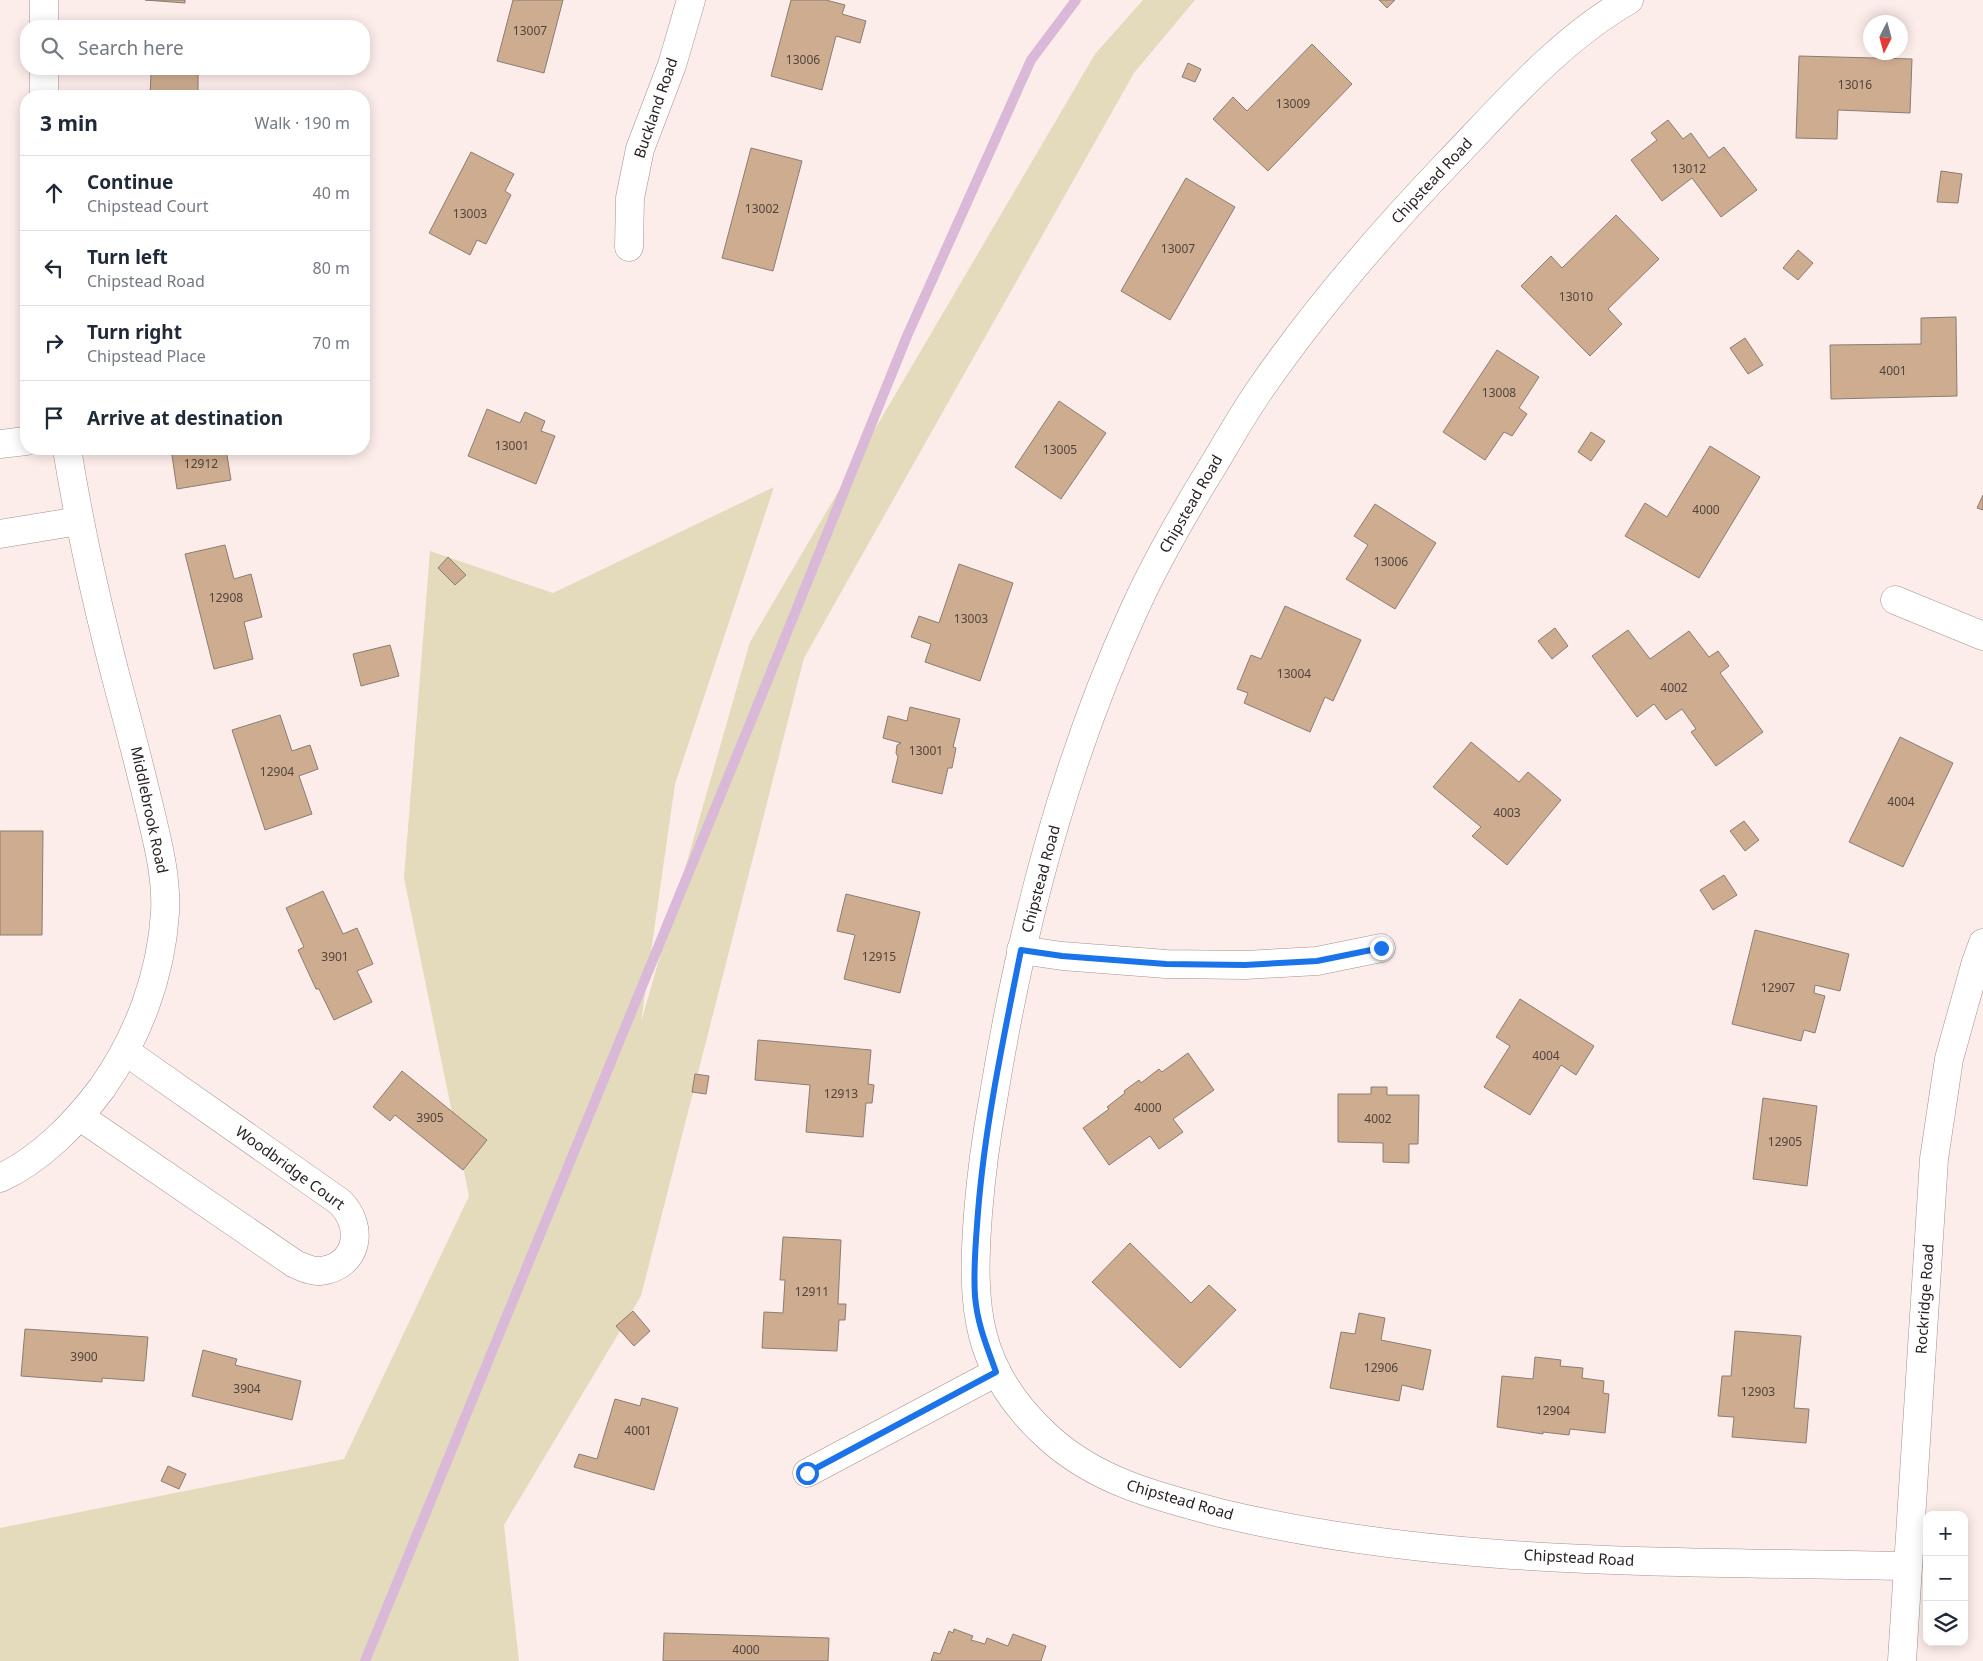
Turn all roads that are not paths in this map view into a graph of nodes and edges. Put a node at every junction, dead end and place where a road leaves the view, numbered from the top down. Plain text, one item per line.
1 (44, 0) edge
2 (691, 0) edge
3 (1629, 0) edge
4 (44, 20) edge
5 (44, 75) edge
6 (44, 90) edge
7 (629, 247) dead end
8 (20, 442) edge
9 (0, 444) edge
10 (68, 455) edge
11 (79, 522) junction
12 (0, 534) edge
13 (1895, 600) dead end
14 (1983, 636) edge
15 (1983, 943) edge
16 (1381, 948) dead end
17 (1021, 950) junction
18 (125, 1051) junction
19 (79, 1116) junction
20 (0, 1178) edge
21 (996, 1372) junction
22 (807, 1473) dead end
23 (1908, 1566) junction
24 (1902, 1661) edge

1 - 4 street
2 - 7 street, Buckland Road
3 - 17 street, Chipstead Road
5 - 6 street
8 - 9 street
10 - 11 street, Middlebrook Road
11 - 12 street
11 - 18 street, Middlebrook Road
13 - 14 street
15 - 23 street, Rockridge Road
16 - 17 street
17 - 21 street, Chipstead Road
18 - 19 street, Middlebrook Road
18 - 19 street, Woodbridge Court
19 - 20 street, Middlebrook Road
21 - 22 street
21 - 23 street, Chipstead Road
23 - 24 street, Rockridge Road

